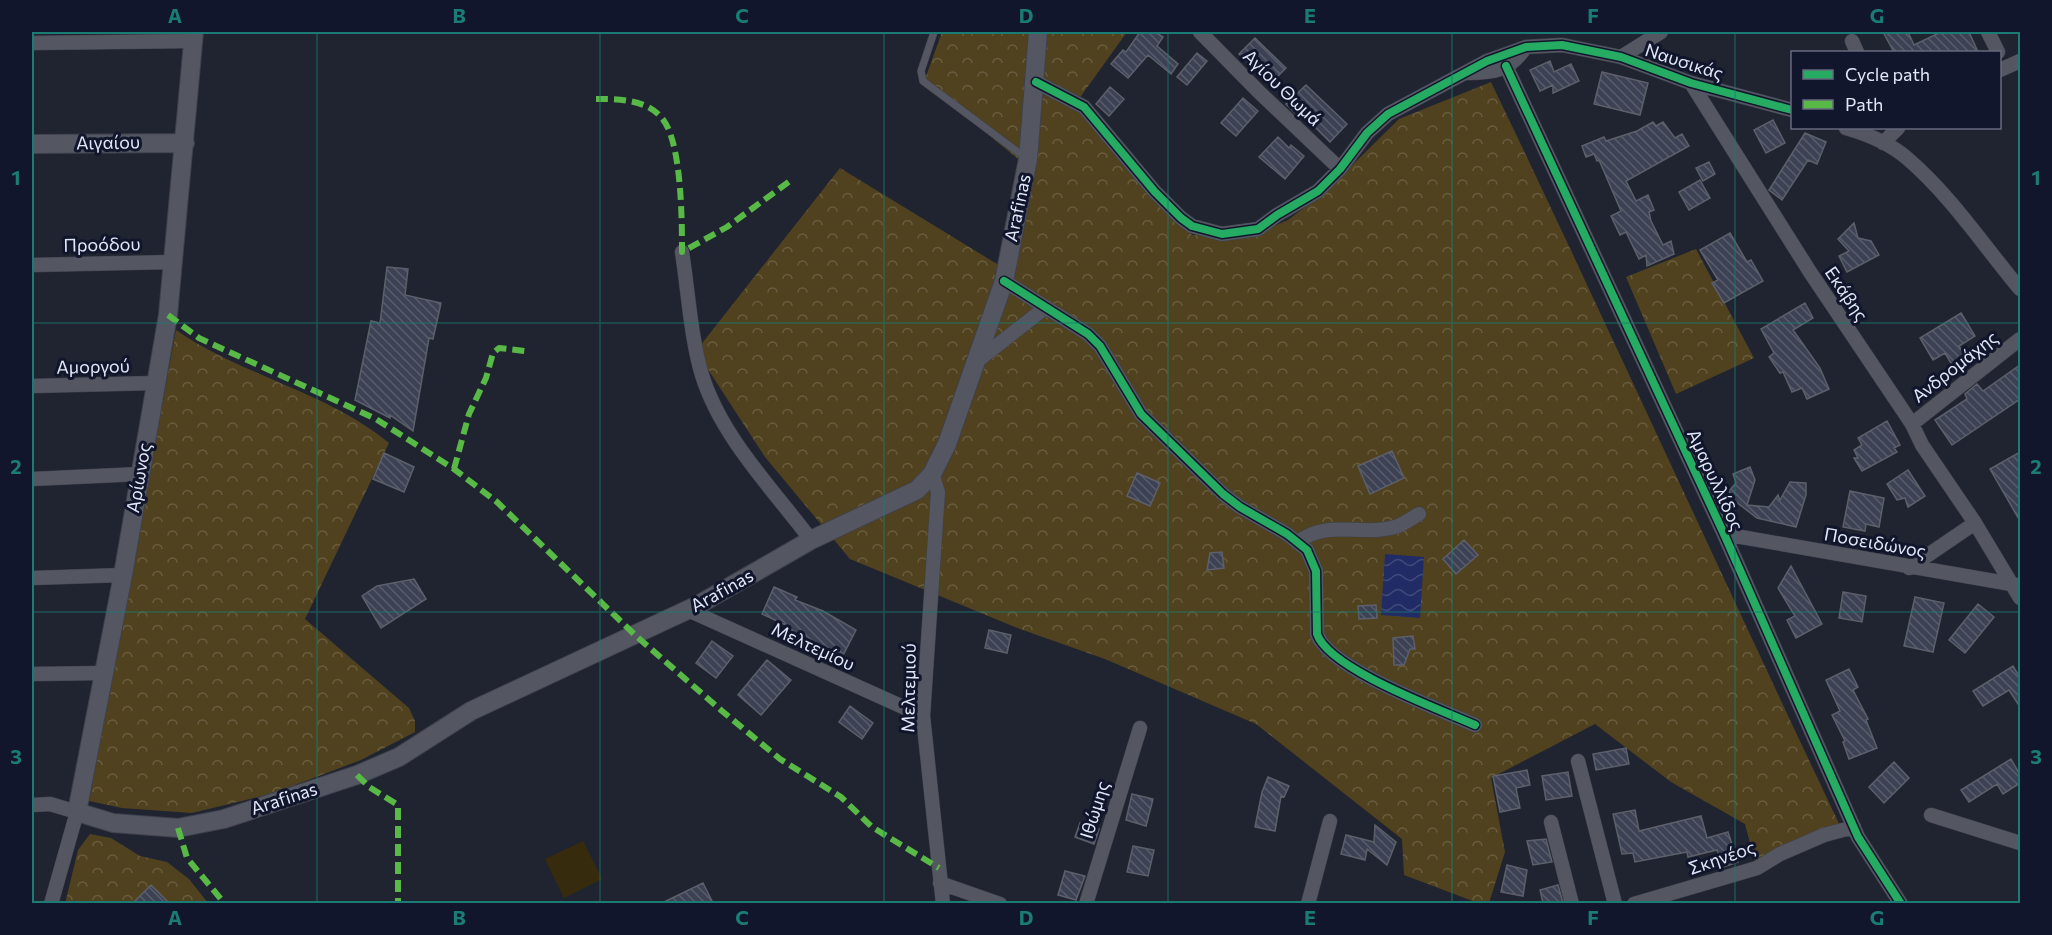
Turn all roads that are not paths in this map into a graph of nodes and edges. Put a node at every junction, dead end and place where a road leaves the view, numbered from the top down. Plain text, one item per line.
1 (934, 32) edge
2 (1038, 32) edge
3 (1200, 32) edge
4 (1661, 32) edge
5 (1988, 32) edge
6 (194, 36) edge
7 (32, 43) edge
8 (1526, 47) junction
9 (1996, 51) edge
10 (1621, 57) junction
11 (2020, 61) edge
12 (2001, 62) edge
13 (1506, 66) junction
14 (1464, 73) junction
15 (1036, 82) junction
16 (1691, 83) junction
17 (1791, 110) edge
18 (1848, 129) edge
19 (1894, 129) edge
20 (186, 143) junction
21 (1883, 143) junction
22 (32, 144) edge
23 (1028, 159) junction
24 (1340, 169) junction
25 (682, 252) dead end
26 (174, 262) junction
27 (32, 265) edge
28 (1004, 280) junction
29 (2020, 289) edge
30 (1046, 307) junction
31 (2020, 339) edge
32 (976, 362) junction
33 (156, 383) junction
34 (32, 386) edge
35 (1912, 424) junction
36 (140, 474) junction
37 (932, 474) junction
38 (32, 479) edge
39 (1419, 514) dead end
40 (1975, 523) junction
41 (1724, 534) junction
42 (811, 540) junction
43 (1298, 542) junction
44 (1910, 568) junction
45 (123, 574) junction
46 (32, 578) edge
47 (2017, 585) edge
48 (2020, 598) edge
49 (688, 610) junction
50 (104, 673) junction
51 (32, 674) edge
52 (923, 716) junction
53 (1475, 725) dead end
54 (1140, 728) dead end
55 (1578, 761) dead end
56 (32, 805) edge
57 (77, 812) junction
58 (1930, 815) dead end
59 (1330, 821) dead end
60 (1551, 822) dead end
61 (1854, 827) junction
62 (2020, 843) edge
63 (940, 883) junction
64 (51, 903) edge
65 (943, 903) edge
66 (1000, 903) edge
67 (1086, 903) edge
68 (1308, 903) edge
69 (1572, 903) edge
70 (1615, 903) edge
71 (1634, 903) edge
72 (1901, 903) edge

1 - 23 lane
2 - 15 main road, Arafinas
3 - 24 street, Αγίου Θωμά
4 - 10 street
5 - 9 street
6 - 7 street
6 - 20 main road, Αρίωνος
8 - 10 street, Ναυσικάς
8 - 13 street
8 - 14 street, Ναυσικάς
10 - 16 street, Ναυσικάς
11 - 12 street
13 - 14 street
13 - 41 street, Αμαρυλλίδος
14 - 24 street, Ναυσικάς
15 - 23 main road, Arafinas
15 - 24 street, Ναυσικάς
16 - 17 street, Ναυσικάς
16 - 35 street, Εκάβης
18 - 21 street
19 - 21 street
20 - 22 main road, Αιγαίου
20 - 26 main road, Αρίωνος
21 - 29 street
23 - 28 main road, Arafinas
25 - 42 street
26 - 27 street, Προόδου
26 - 33 main road, Αρίωνος
28 - 30 street
28 - 32 main road, Arafinas
30 - 32 street
30 - 43 street
31 - 35 street, Ανδρομάχης
32 - 37 main road, Arafinas
33 - 34 street, Αμοργού
33 - 36 main road, Αρίωνος
35 - 40 street, Εκάβης
36 - 38 street
36 - 45 main road, Αρίωνος
37 - 42 main road, Arafinas
37 - 52 street, Μελτεμιού
39 - 43 street
40 - 44 street
40 - 47 street, Εκάβης
41 - 44 street, Ποσειδώνος
41 - 61 street, Αμαρυλλίδος
42 - 49 main road, Arafinas
43 - 53 street
44 - 47 street, Ποσειδώνος
45 - 46 street
45 - 50 main road, Αρίωνος
47 - 48 street, Εκάβης
49 - 52 street, Μελτεμίου
49 - 57 main road, Arafinas
50 - 51 street
50 - 57 main road, Αρίωνος
52 - 63 street, Μελτεμιού
54 - 67 street, Ιθώμης
55 - 70 street
56 - 57 street
57 - 64 street
58 - 62 street
59 - 68 street
60 - 69 street
61 - 71 street, Σκηνέος
61 - 72 street, Αμαρυλλίδος
63 - 65 street, Μελτεμιού
63 - 66 street

